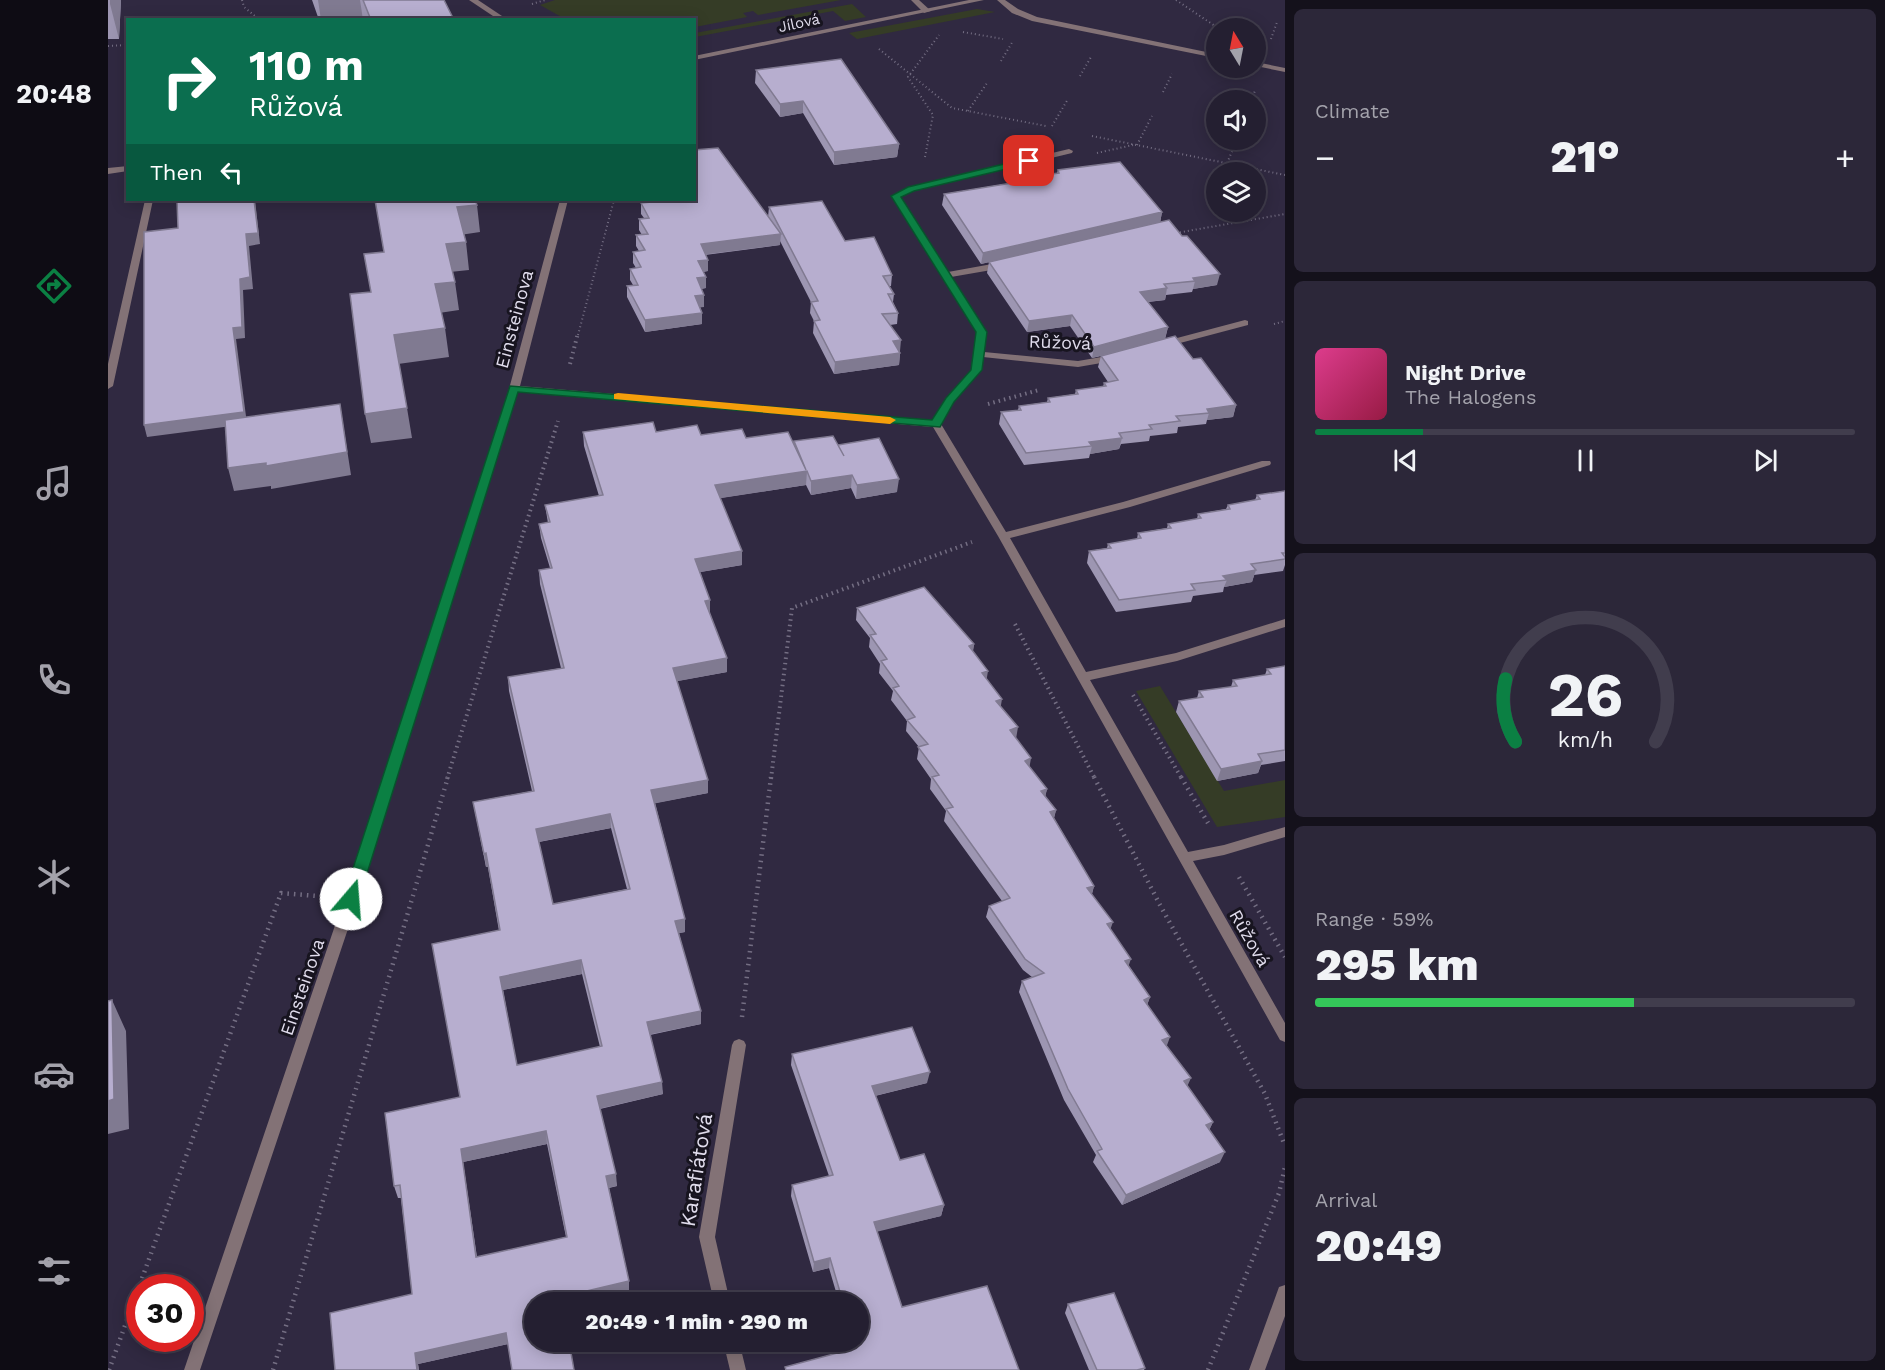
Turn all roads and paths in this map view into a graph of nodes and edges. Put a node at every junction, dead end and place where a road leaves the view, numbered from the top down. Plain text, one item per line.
1 (242, 0) edge
2 (472, 0) edge
3 (544, 0) edge
4 (915, 0) edge
5 (980, 0) edge
6 (1001, 0) edge
7 (1176, 0) edge
8 (531, 4) dead end
9 (927, 11) junction
10 (255, 16) dead end
11 (502, 18) edge
12 (1206, 20) edge
13 (1277, 22) dead end
14 (944, 28) dead end
15 (1271, 40) dead end
16 (1013, 41) dead end
17 (126, 45) edge
18 (108, 46) edge
19 (876, 47) dead end
20 (1206, 54) edge
21 (1091, 57) dead end
22 (696, 58) edge
23 (1001, 61) dead end
24 (1266, 66) edge
25 (1285, 70) edge
26 (1173, 72) dead end
27 (910, 75) junction
28 (1080, 76) dead end
29 (987, 83) dead end
30 (1162, 92) dead end
31 (1068, 99) dead end
32 (968, 111) junction
33 (1152, 116) dead end
34 (1051, 127) junction
35 (1062, 129) dead end
36 (1082, 134) dead end
37 (1135, 145) junction
38 (1069, 151) dead end
39 (1096, 153) dead end
40 (1222, 162) edge
41 (126, 168) edge
42 (923, 168) dead end
43 (108, 171) edge
44 (1266, 171) edge
45 (1285, 175) edge
46 (149, 201) edge
47 (564, 201) edge
48 (614, 201) edge
49 (1285, 214) edge
50 (1172, 234) edge
51 (1018, 262) edge
52 (945, 274) junction
53 (1245, 323) dead end
54 (1155, 347) edge
55 (978, 354) junction
56 (1122, 356) edge
57 (572, 368) dead end
58 (108, 386) edge
59 (514, 389) junction
60 (561, 412) dead end
61 (936, 424) junction
62 (1266, 463) dead end
63 (968, 531) dead end
64 (1003, 536) junction
65 (973, 542) junction
66 (978, 550) dead end
67 (1011, 618) dead end
68 (1285, 623) edge
69 (1083, 677) junction
70 (1128, 687) dead end
71 (1211, 829) dead end
72 (1285, 832) edge
73 (1184, 858) junction
74 (1239, 870) dead end
75 (351, 899) junction
76 (1285, 957) edge
77 (1285, 1036) edge
78 (739, 1045) joint
79 (1285, 1146) edge
80 (1285, 1167) edge
81 (720, 1292) edge
82 (1285, 1293) edge
83 (734, 1352) edge
84 (109, 1370) edge
85 (192, 1370) edge
86 (273, 1370) edge
87 (738, 1370) edge
88 (1208, 1370) edge
89 (1257, 1370) edge

1 - 10 path
2 - 11 street
3 - 8 path
4 - 9 street
5 - 9 street, Jílová
6 - 20 street
7 - 12 path
9 - 22 street, Jílová
13 - 15 path
14 - 27 path
16 - 23 path
17 - 18 path
19 - 27 path
21 - 28 path
24 - 25 street
26 - 30 path
27 - 32 path
27 - 42 path
29 - 32 path
31 - 34 path
32 - 34 path
33 - 37 path
34 - 35 path
36 - 37 path
37 - 39 path
37 - 40 path
38 - 52 street
41 - 43 street
44 - 45 path
46 - 58 street
47 - 59 street, Einsteinova
48 - 57 path
49 - 50 path
51 - 52 street
52 - 55 street
53 - 54 street
55 - 56 street, Růžová
55 - 61 street
59 - 61 street
59 - 75 street, Einsteinova
60 - 86 path
61 - 64 street, Růžová
62 - 64 street
63 - 65 path
64 - 69 street, Růžová
65 - 66 path
65 - 78 path
67 - 79 path
68 - 69 street
69 - 73 street, Růžová
70 - 71 path
72 - 73 street
73 - 77 street, Růžová
74 - 76 path
75 - 84 path
75 - 85 street, Einsteinova
78 - 81 street, Karafiátová
80 - 88 path
82 - 89 street
83 - 87 street

